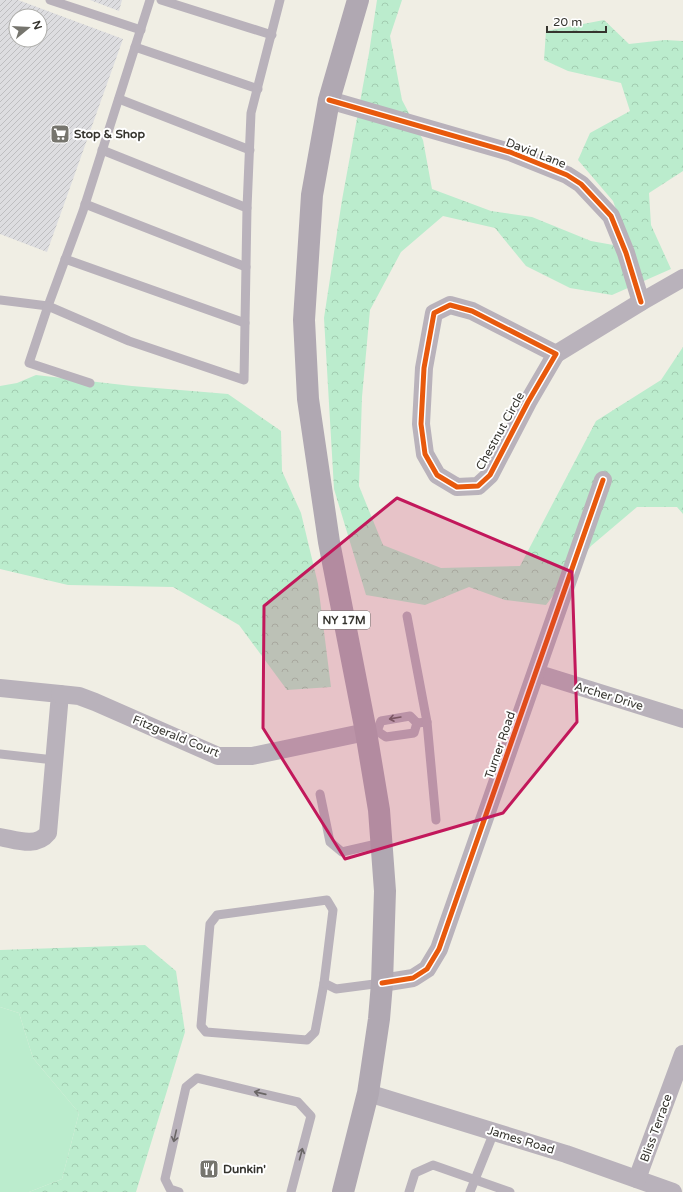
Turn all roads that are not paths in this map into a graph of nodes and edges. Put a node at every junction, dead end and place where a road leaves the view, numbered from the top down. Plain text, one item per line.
1 (50, 0) edge
2 (150, 0) edge
3 (161, 0) edge
4 (280, 0) edge
5 (358, 0) edge
6 (141, 30) junction
7 (272, 35) junction
8 (135, 47) junction
9 (258, 89) junction
10 (119, 99) junction
11 (330, 100) junction
12 (102, 150) junction
13 (250, 150) junction
14 (85, 204) junction
15 (247, 208) junction
16 (65, 259) junction
17 (246, 267) junction
18 (683, 278) edge
19 (0, 300) edge
20 (641, 302) junction
21 (48, 306) junction
22 (245, 323) junction
23 (556, 354) junction
24 (90, 383) dead end
25 (603, 480) dead end
26 (407, 616) dead end
27 (536, 673) junction
28 (0, 688) edge
29 (60, 694) junction
30 (683, 719) edge
31 (427, 722) junction
32 (417, 723) junction
33 (372, 732) junction
34 (0, 754) edge
35 (54, 760) junction
36 (320, 794) dead end
37 (436, 820) dead end
38 (0, 837) edge
39 (381, 842) junction
40 (324, 983) junction
41 (382, 983) junction
42 (683, 1054) edge
43 (368, 1093) junction
44 (494, 1132) junction
45 (637, 1179) junction
46 (475, 1180) junction
47 (179, 1192) edge
48 (291, 1192) edge
49 (343, 1192) edge
50 (409, 1192) edge
51 (470, 1192) edge
52 (510, 1192) edge
53 (673, 1192) edge

1 - 6 lane
2 - 6 lane
3 - 7 lane
4 - 7 lane
5 - 11 main road, NY 17M
6 - 8 lane
7 - 9 lane
8 - 9 lane
8 - 10 lane
9 - 13 lane
10 - 12 lane
10 - 13 lane
11 - 20 street, David Lane
11 - 33 main road, NY 17M
12 - 14 lane
12 - 15 lane
13 - 15 lane
14 - 16 lane
14 - 17 lane
15 - 17 lane
16 - 21 lane
16 - 22 lane
17 - 22 lane
18 - 20 street, Chestnut Circle
19 - 21 lane
20 - 23 street, Chestnut Circle
21 - 22 lane
21 - 24 lane
23 - 23 street, Chestnut Circle
25 - 27 street, Turner Road
26 - 31 lane
27 - 30 street, Archer Drive
27 - 41 street, Turner Road
28 - 29 street, Fitzgerald Court
29 - 33 street, Fitzgerald Court
29 - 35 street
31 - 32 lane
31 - 37 lane
32 -> 33 lane
32 - 33 lane
33 - 39 main road, NY 17M
34 - 35 lane
35 - 38 street
36 - 39 lane
39 - 41 main road, NY 17M
40 - 40 lane
40 - 41 lane
41 - 43 main road, NY 17M
42 - 45 street, Bliss Terrace
43 - 44 street, James Road
43 - 49 main road, NY 17M
44 - 45 street, James Road
44 - 46 lane
45 - 53 street, James Road
46 - 50 lane
46 - 51 lane
46 - 52 lane
48 -> 47 lane

